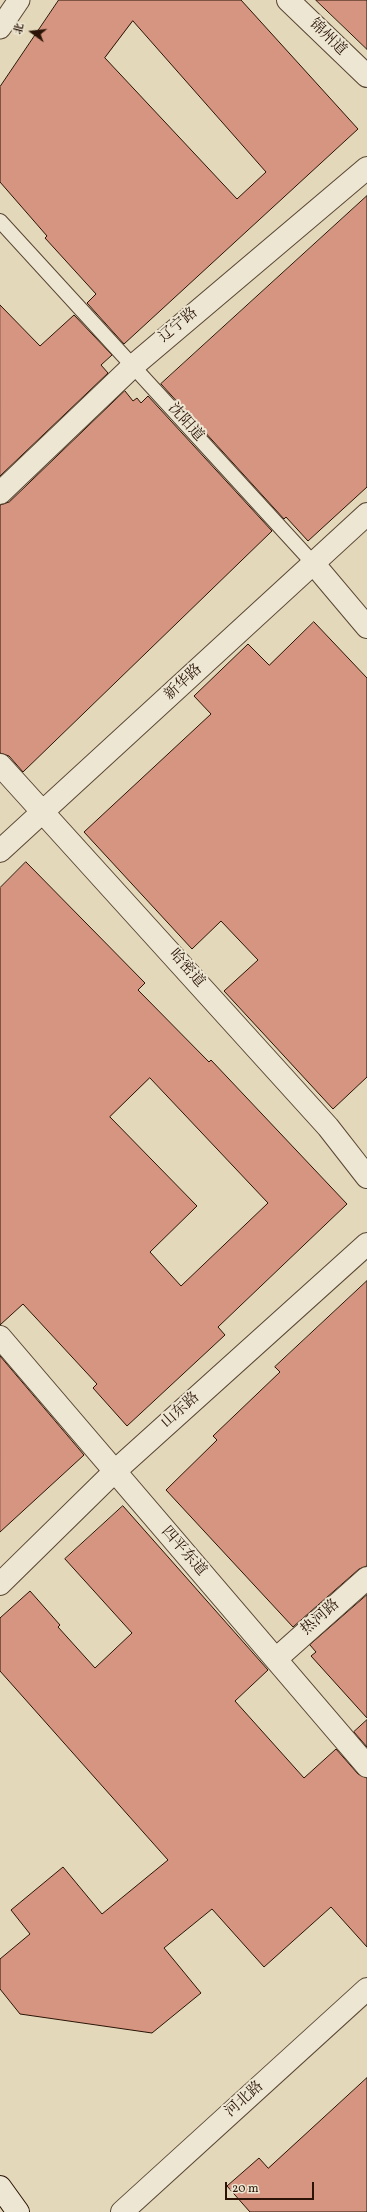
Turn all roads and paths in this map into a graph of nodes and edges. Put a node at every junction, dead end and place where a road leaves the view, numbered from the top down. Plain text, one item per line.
1 (19, 0) edge
2 (288, 0) edge
3 (0, 28) edge
4 (367, 76) edge
5 (367, 168) edge
6 (0, 221) edge
7 (133, 366) junction
8 (0, 493) edge
9 (367, 514) edge
10 (313, 563) junction
11 (367, 627) edge
12 (0, 765) edge
13 (44, 813) junction
14 (0, 851) edge
15 (367, 1177) edge
16 (367, 1244) edge
17 (0, 1337) edge
18 (114, 1472) junction
19 (367, 1578) edge
20 (0, 1584) edge
21 (276, 1659) junction
22 (367, 1766) edge
23 (367, 1989) edge
24 (0, 2187) edge
25 (18, 2212) edge
26 (122, 2212) edge

1 - 3 street
2 - 4 street, 锦州道
5 - 7 street, 辽宁路
6 - 7 lane, 沈阳道
7 - 8 street, 辽宁路
7 - 10 lane, 沈阳道
9 - 10 street, 新华路
10 - 11 street, 沈阳道
10 - 13 street, 新华路
12 - 13 street, 哈密道
13 - 14 street, 新华路
13 - 15 street, 哈密道
16 - 18 street, 山东路
17 - 18 street, 四平东道
18 - 20 street, 山东路
18 - 21 street, 四平东道
19 - 21 street, 热河路
21 - 22 street, 四平东道
23 - 26 street, 河北路
24 - 25 street

